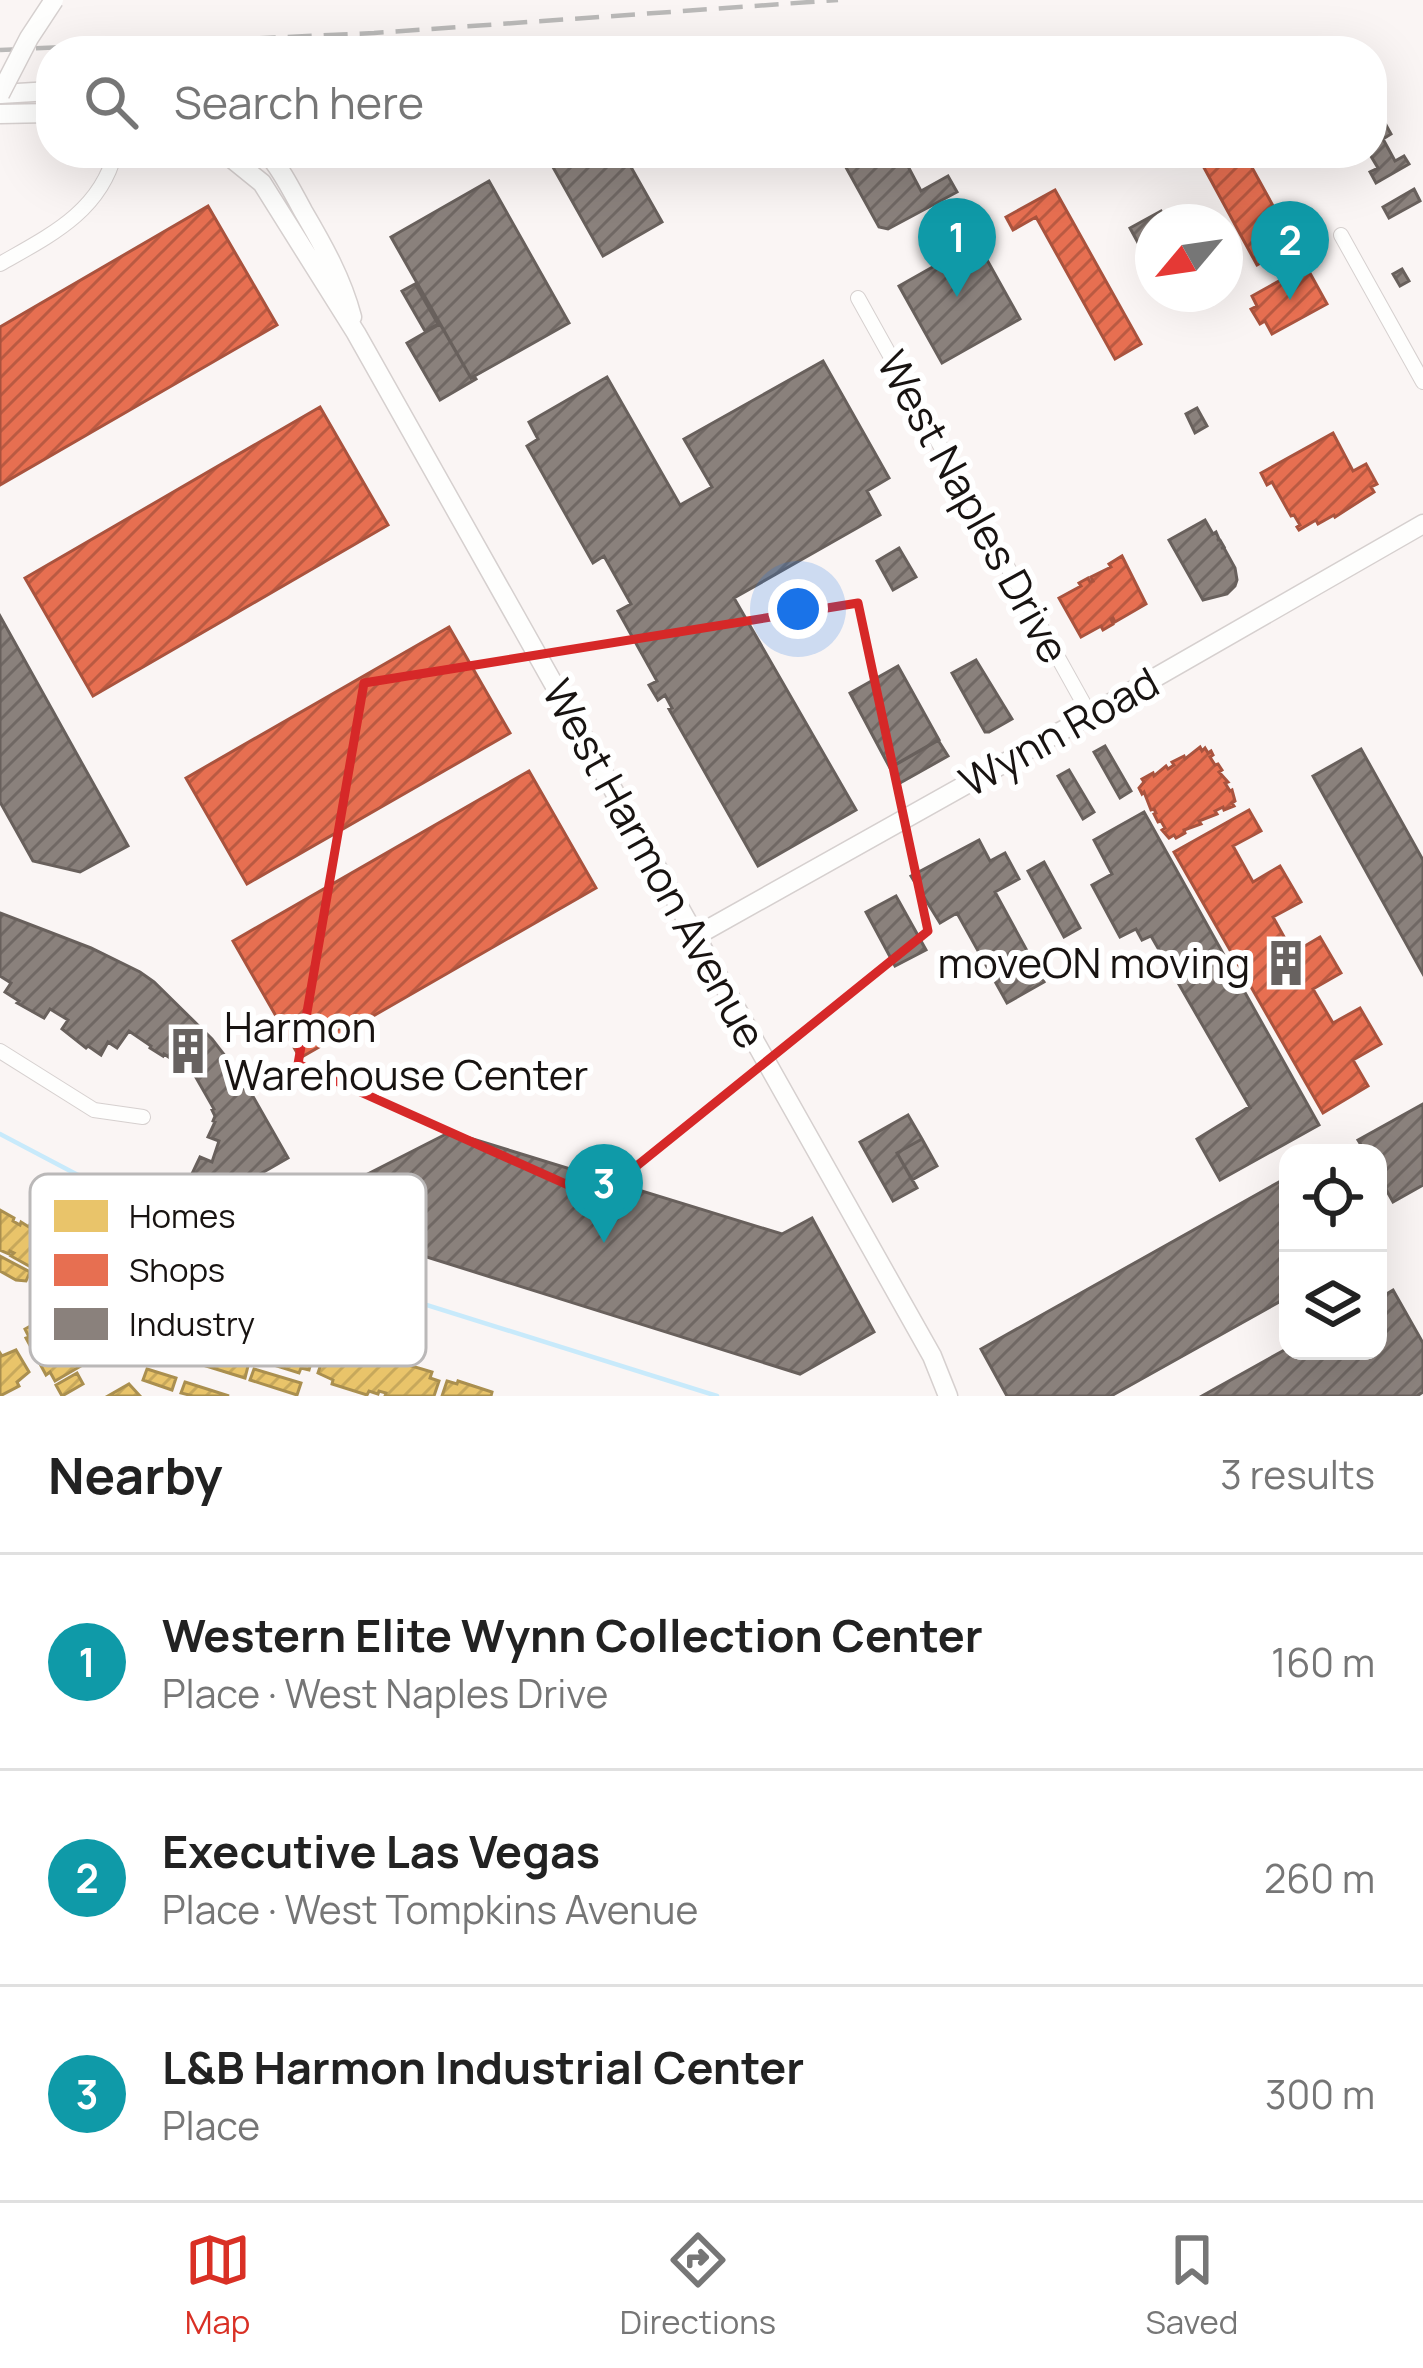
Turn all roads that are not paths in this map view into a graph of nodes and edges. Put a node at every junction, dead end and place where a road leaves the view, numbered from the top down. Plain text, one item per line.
1 (54, 0) edge
2 (36, 92) edge
3 (0, 94) edge
4 (36, 113) edge
5 (0, 114) edge
6 (110, 168) edge
7 (244, 168) edge
8 (278, 168) edge
9 (1340, 235) dead end
10 (0, 264) edge
11 (329, 276) junction
12 (858, 298) dead end
13 (1423, 382) edge
14 (1423, 524) edge
15 (1090, 715) junction
16 (694, 937) junction
17 (0, 1051) edge
18 (143, 1117) dead end
19 (948, 1396) edge

1 - 3 main road, bridge
2 - 3 main road
4 - 5 main road
6 - 10 street
7 - 11 main road, West Harmon Avenue
8 - 11 main road, West Harmon Avenue
9 - 13 street
11 - 16 main road, West Harmon Avenue
12 - 15 street, West Naples Drive
14 - 15 main road, Wynn Road
15 - 16 main road, Wynn Road
16 - 19 main road, West Harmon Avenue
17 - 18 street

